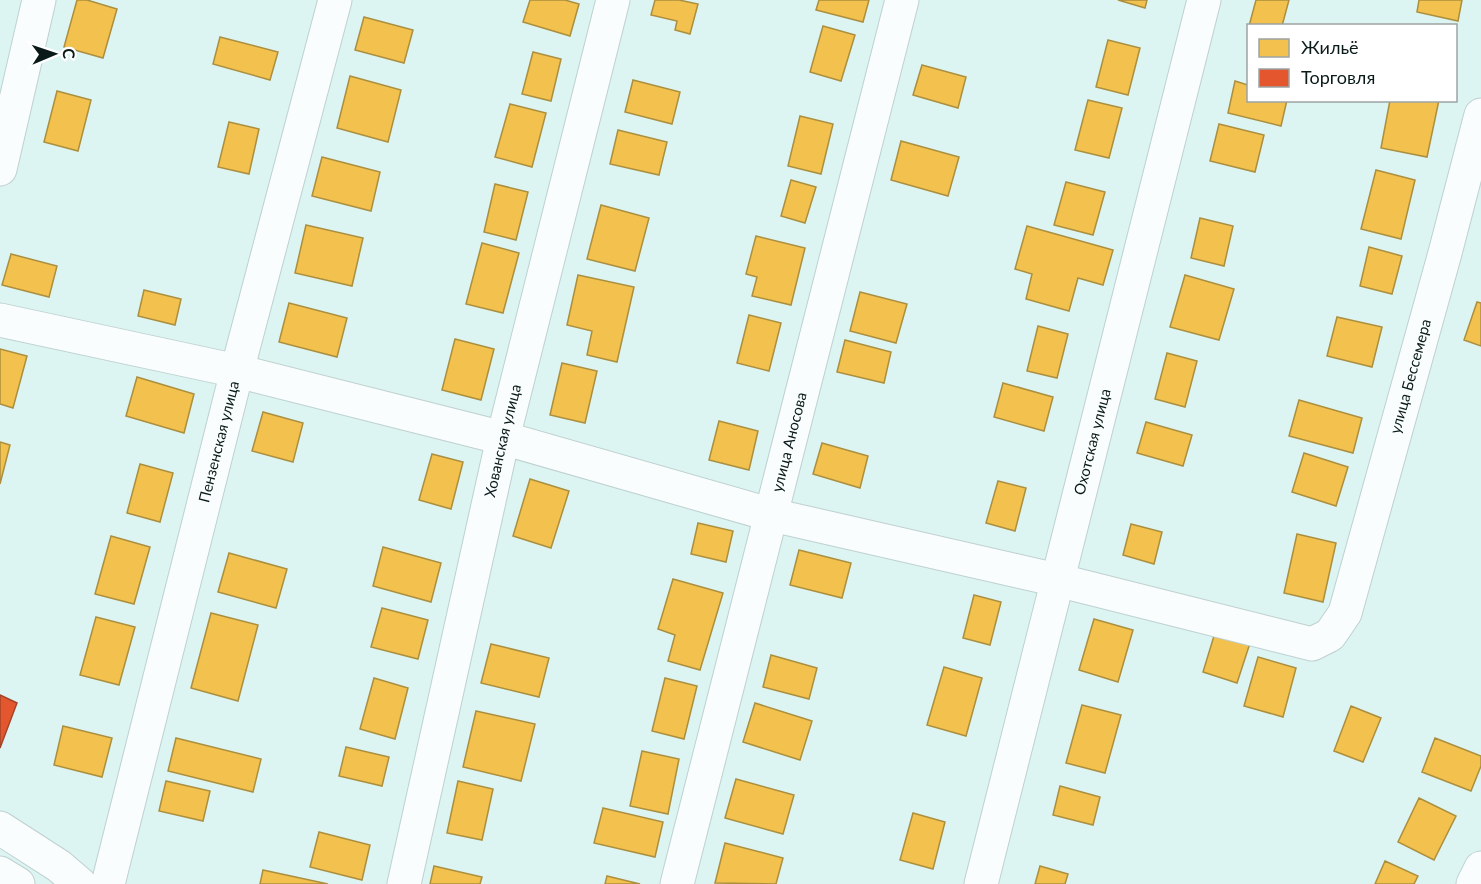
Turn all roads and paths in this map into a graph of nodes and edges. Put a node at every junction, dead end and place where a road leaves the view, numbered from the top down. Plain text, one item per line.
1 (39, 0) edge
2 (335, 0) edge
3 (614, 0) edge
4 (902, 0) edge
5 (1204, 0) edge
6 (1481, 115) edge
7 (0, 169) edge
8 (0, 320) edge
9 (237, 371) junction
10 (503, 438) junction
11 (772, 515) junction
12 (1057, 580) junction
13 (0, 828) edge
14 (1481, 868) edge
15 (0, 873) edge
16 (18, 884) edge
17 (80, 884) edge
18 (108, 884) edge
19 (404, 884) edge
20 (677, 884) edge
21 (981, 884) edge
22 (1473, 884) edge

1 - 7 street
2 - 9 street, Пензенская улица
3 - 10 street, Хованская улица
4 - 11 street, улица Аносова
5 - 12 street, Охотская улица
6 - 12 street, улица Бессемера
8 - 9 street
9 - 10 street
9 - 18 street, Пензенская улица
10 - 11 street
10 - 19 street, Хованская улица
11 - 12 street
11 - 20 street, улица Аносова
12 - 21 street, Охотская улица
13 - 17 street
14 - 22 street
15 - 16 street

